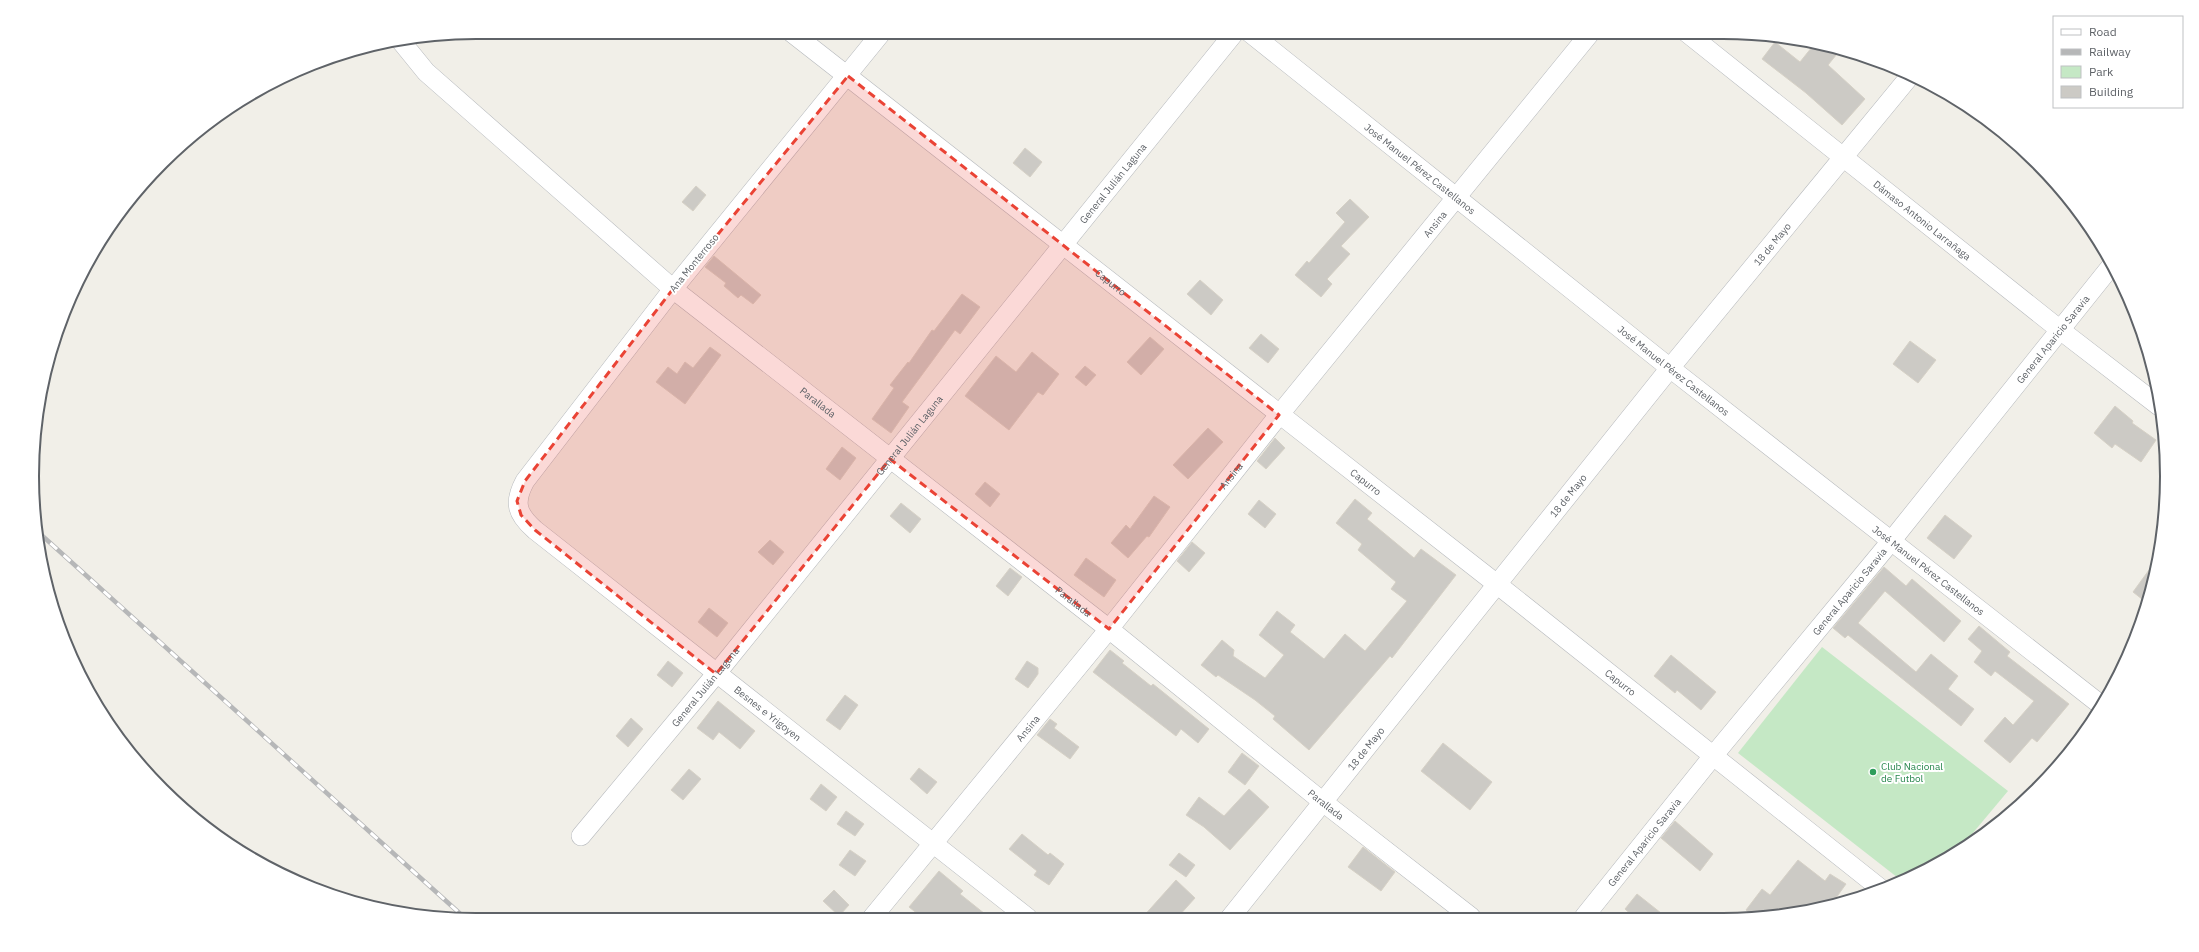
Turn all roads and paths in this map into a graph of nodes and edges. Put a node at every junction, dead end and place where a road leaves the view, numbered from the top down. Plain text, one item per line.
1 (799, 39) edge
2 (877, 39) edge
3 (1229, 39) edge
4 (1258, 39) edge
5 (1585, 39) edge
6 (1695, 39) edge
7 (404, 45) edge
8 (848, 76) junction
9 (1907, 80) edge
10 (1844, 157) junction
11 (1456, 197) junction
12 (1064, 245) junction
13 (2108, 270) edge
14 (673, 289) junction
15 (2059, 329) junction
16 (1670, 368) junction
17 (2154, 402) edge
18 (1279, 415) junction
19 (890, 460) junction
20 (517, 501) joint
21 (1892, 540) junction
22 (1498, 585) junction
23 (1109, 629) junction
24 (716, 674) junction
25 (2097, 701) edge
26 (1713, 756) junction
27 (1323, 802) junction
28 (581, 836) dead end
29 (934, 844) junction
30 (1876, 885) edge
31 (876, 913) edge
32 (1022, 913) edge
33 (1234, 913) edge
34 (1466, 913) edge
35 (1587, 913) edge

1 - 8 street, Capurro
2 - 8 street, Ana Monterroso
3 - 12 street, General Julián Laguna
4 - 11 street, José Manuel Pérez Castellanos
5 - 11 street, Ansina
6 - 10 street, Dámaso Antonio Larrañaga
7 - 14 street, Parallada
8 - 12 street, Capurro
8 - 14 street, Ana Monterroso
9 - 10 street, 18 de Mayo
10 - 15 street, Dámaso Antonio Larrañaga
10 - 16 street, 18 de Mayo
11 - 16 street, José Manuel Pérez Castellanos
11 - 18 street, Ansina
12 - 18 street, Capurro
12 - 19 street, General Julián Laguna
13 - 15 street, General Aparicio Saravia
14 - 19 street, Parallada
14 - 20 street, Ana Monterroso
15 - 17 street, Dámaso Antonio Larrañaga
15 - 21 street, General Aparicio Saravia
16 - 21 street, José Manuel Pérez Castellanos
16 - 22 street, 18 de Mayo
18 - 22 street, Capurro
18 - 23 street, Ansina
19 - 23 street, Parallada
19 - 24 street, General Julián Laguna
20 - 24 street, Besnes e Yrigoyen
21 - 25 street, José Manuel Pérez Castellanos
21 - 26 street, General Aparicio Saravia
22 - 26 street, Capurro
22 - 27 street, 18 de Mayo
23 - 27 street, Parallada
23 - 29 street, Ansina
24 - 28 street, General Julián Laguna
24 - 29 street, Besnes e Yrigoyen
26 - 30 street, Capurro
26 - 35 street, General Aparicio Saravia
27 - 33 street, 18 de Mayo
27 - 34 street, Parallada
29 - 31 street, Ansina
29 - 32 street, Besnes e Yrigoyen

